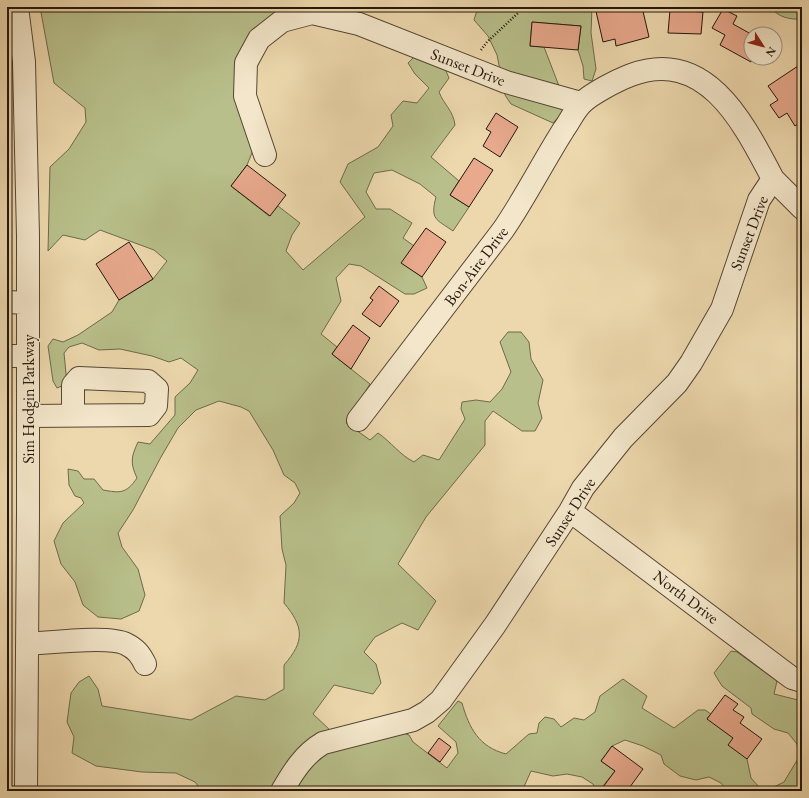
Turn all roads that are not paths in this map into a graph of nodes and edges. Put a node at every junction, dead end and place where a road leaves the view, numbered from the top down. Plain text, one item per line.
1 (17, 7) edge
2 (581, 103) junction
3 (265, 155) dead end
4 (773, 179) junction
5 (802, 208) edge
6 (17, 303) edge
7 (18, 356) edge
8 (28, 416) junction
9 (74, 416) dead end
10 (358, 420) dead end
11 (570, 511) junction
12 (27, 644) junction
13 (144, 664) dead end
14 (802, 680) edge
15 (26, 791) edge
16 (282, 791) edge

1 - 6 street, Sim Hodgin Parkway
2 - 3 street, Sunset Drive
2 - 4 street, Sunset Drive
2 - 10 street, Bon-Aire Drive
4 - 5 street
4 - 11 street, Sunset Drive
6 - 7 street, Sim Hodgin Parkway
7 - 8 street, Sim Hodgin Parkway
8 - 9 street
8 - 12 street, Sim Hodgin Parkway
11 - 14 street, North Drive
11 - 16 street, Sunset Drive
12 - 13 street
12 - 15 street, Sim Hodgin Parkway

